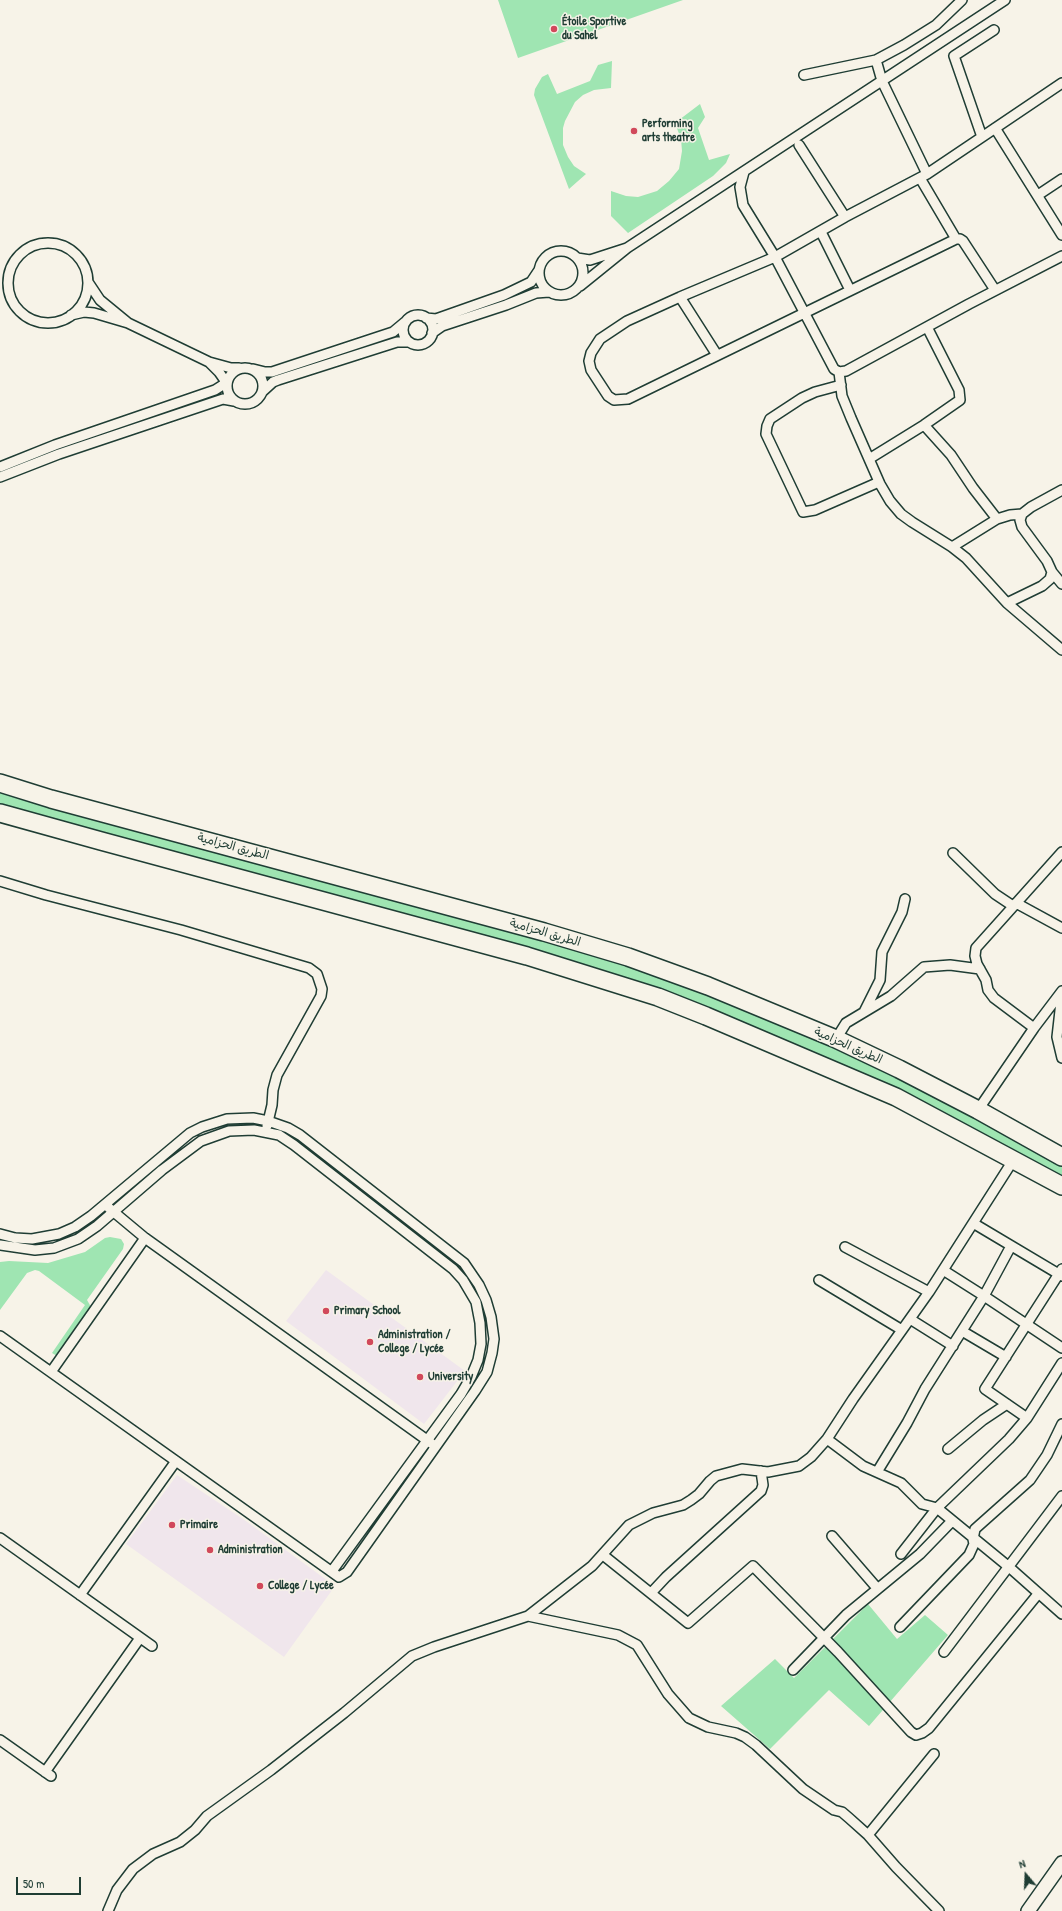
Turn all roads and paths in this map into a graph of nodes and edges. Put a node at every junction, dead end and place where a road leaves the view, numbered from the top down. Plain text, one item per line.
1 (962, 0) edge
2 (1006, 0) edge
3 (994, 30) dead end
4 (876, 60) junction
5 (804, 75) dead end
6 (882, 81) junction
7 (1062, 83) edge
8 (995, 128) junction
9 (982, 137) junction
10 (799, 145) dead end
11 (744, 172) junction
12 (924, 176) junction
13 (1062, 179) edge
14 (1038, 195) junction
15 (845, 217) junction
16 (821, 232) junction
17 (1062, 235) edge
18 (956, 239) junction
19 (627, 248) junction
20 (1062, 256) edge
21 (776, 257) junction
22 (577, 258) junction
23 (539, 270) junction
24 (88, 282) junction
25 (576, 290) junction
26 (850, 290) junction
27 (995, 290) junction
28 (548, 292) junction
29 (680, 297) junction
30 (805, 313) junction
31 (71, 315) junction
32 (426, 318) junction
33 (405, 322) junction
34 (128, 324) junction
35 (927, 327) junction
36 (432, 333) junction
37 (408, 342) junction
38 (717, 355) junction
39 (209, 362) junction
40 (239, 368) junction
41 (253, 370) junction
42 (839, 372) junction
43 (226, 383) junction
44 (841, 385) junction
45 (262, 392) junction
46 (234, 400) junction
47 (924, 425) junction
48 (869, 459) junction
49 (0, 467) edge
50 (0, 477) edge
51 (879, 482) junction
52 (1062, 490) edge
53 (1022, 514) junction
54 (997, 519) junction
55 (952, 547) junction
56 (1052, 572) junction
57 (1062, 584) edge
58 (1007, 603) junction
59 (1062, 650) edge
60 (0, 783) edge
61 (0, 813) edge
62 (953, 852) dead end
63 (1062, 852) edge
64 (0, 882) edge
65 (905, 899) dead end
66 (1014, 905) junction
67 (1062, 928) edge
68 (980, 970) junction
69 (1062, 992) edge
70 (864, 1012) junction
71 (1034, 1028) junction
72 (836, 1039) junction
73 (1062, 1058) edge
74 (978, 1110) junction
75 (268, 1121) junction
76 (266, 1131) junction
77 (1062, 1157) edge
78 (1014, 1159) junction
79 (1062, 1186) edge
80 (105, 1204) junction
81 (112, 1211) junction
82 (973, 1223) junction
83 (0, 1234) edge
84 (145, 1238) junction
85 (0, 1245) edge
86 (1011, 1246) junction
87 (845, 1247) dead end
88 (944, 1270) junction
89 (1061, 1273) edge
90 (819, 1280) dead end
91 (929, 1292) junction
92 (984, 1296) junction
93 (910, 1318) junction
94 (1027, 1325) junction
95 (902, 1330) junction
96 (962, 1331) junction
97 (0, 1336) edge
98 (953, 1346) junction
99 (1062, 1348) edge
100 (1006, 1357) junction
101 (1062, 1363) edge
102 (51, 1372) junction
103 (1007, 1404) junction
104 (1027, 1418) junction
105 (1062, 1424) edge
106 (827, 1439) junction
107 (427, 1440) junction
108 (436, 1446) junction
109 (948, 1449) dead end
110 (176, 1461) junction
111 (761, 1471) junction
112 (877, 1472) junction
113 (1062, 1496) edge
114 (937, 1508) junction
115 (952, 1521) junction
116 (832, 1536) dead end
117 (0, 1538) edge
118 (973, 1539) junction
119 (901, 1554) dead end
120 (603, 1555) junction
121 (1009, 1567) junction
122 (332, 1571) junction
123 (878, 1588) junction
124 (651, 1593) junction
125 (1038, 1594) junction
126 (80, 1595) junction
127 (1062, 1614) edge
128 (528, 1616) junction
129 (900, 1627) dead end
130 (140, 1638) junction
131 (824, 1638) junction
132 (152, 1646) dead end
133 (944, 1652) dead end
134 (794, 1670) dead end
135 (0, 1740) edge
136 (934, 1754) dead end
137 (868, 1835) junction
138 (1062, 1863) edge
139 (1030, 1910) edge
140 (108, 1911) edge
141 (939, 1911) edge

1 - 4 street
2 - 6 street
3 - 9 street
4 - 5 street
4 - 6 street
6 - 11 street
6 - 12 street
7 - 8 street
8 - 9 street
8 - 14 street
9 - 12 street
10 - 15 street
11 - 19 street
11 - 21 street
12 - 15 street
12 - 18 street
13 - 14 street
14 - 17 street
15 - 16 street
16 - 21 street
16 - 26 street
18 - 26 street
18 - 27 street
19 - 22 street
19 - 25 street
20 - 27 street
21 - 29 street
21 - 30 street
22 - 23 street
22 - 25 street
23 - 28 street
23 - 32 street
24 - 31 street
24 - 31 street
24 - 34 street
25 - 28 street
26 - 30 street
27 - 35 street
28 - 36 street
29 - 38 street
29 - 38 street
30 - 38 street
30 - 42 street
31 - 34 street
32 - 33 street
32 - 36 street
33 - 37 street
33 - 41 street
34 - 39 street
35 - 42 street
35 - 47 street
36 - 37 street
37 - 45 street
39 - 40 street
39 - 43 street
40 - 41 street
40 - 43 street
41 - 45 street
42 - 44 street
43 - 46 street
43 - 49 street
44 - 48 street
44 - 51 street
45 - 46 street
46 - 50 street
47 - 48 street
47 - 54 street
48 - 51 street
51 - 55 street
52 - 53 street
53 - 54 street
53 - 56 street
54 - 55 street
55 - 58 street
56 - 57 street
56 - 58 street
58 - 59 street
60 - 72 highway, الطريق الحزامية
61 - 78 highway
62 - 66 street
63 - 66 street
64 - 75 street
65 - 70 street
66 - 67 street
66 - 68 street
68 - 70 street
68 - 71 street
69 - 71 street
69 - 73 street
70 - 72 street
71 - 74 street
72 - 74 highway, الطريق الحزامية
74 - 77 highway, الطريق الحزامية
75 - 76 street
75 - 80 street
75 - 108 street
76 - 81 street
76 - 107 street
78 - 79 highway
78 - 82 street
80 - 81 street
80 - 83 street
81 - 84 street
81 - 85 street
82 - 86 street
82 - 88 street
84 - 102 street
84 - 107 street
86 - 89 street
86 - 92 street
87 - 91 street
88 - 91 street
88 - 92 street
89 - 94 street
90 - 95 street
91 - 93 street
92 - 94 street
92 - 96 street
93 - 95 street
93 - 98 street
94 - 99 street
94 - 100 street
95 - 106 street
96 - 98 street
96 - 100 street
97 - 102 street
98 - 112 street
100 - 103 street
101 - 104 street
102 - 110 street
103 - 104 street
103 - 109 street
104 - 114 street
105 - 118 street
106 - 111 street
106 - 112 street
107 - 108 street
107 - 122 street
108 - 122 street
110 - 122 street
110 - 126 street
111 - 120 street
111 - 124 street
112 - 114 street
113 - 121 street
114 - 115 street
114 - 119 street
115 - 118 street
115 - 123 street
116 - 123 street
117 - 126 street
118 - 121 street
118 - 129 street
120 - 124 street
120 - 128 street
121 - 125 street
121 - 133 street
123 - 131 street
124 - 131 street
125 - 127 street
125 - 131 street
126 - 130 street
128 - 137 street
128 - 140 street
130 - 132 street
130 - 135 street
131 - 134 street
136 - 137 street
137 - 141 street
138 - 139 street

